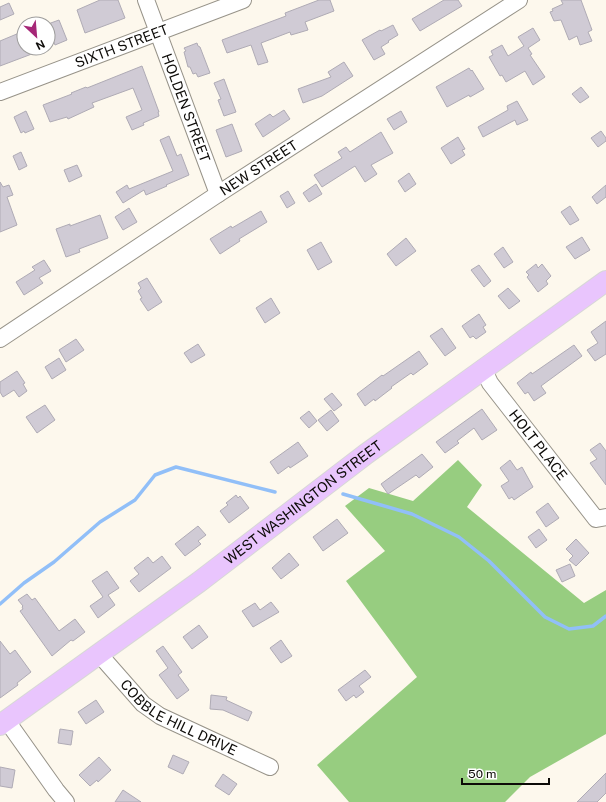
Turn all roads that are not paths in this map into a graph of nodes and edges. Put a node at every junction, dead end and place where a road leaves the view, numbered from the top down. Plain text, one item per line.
1 (146, 0) edge
2 (243, 0) edge
3 (519, 0) edge
4 (158, 32) junction
5 (0, 92) edge
6 (218, 194) junction
7 (606, 281) edge
8 (1, 333) edge
9 (483, 368) junction
10 (601, 518) edge
11 (99, 654) junction
12 (3, 723) edge
13 (270, 767) dead end
14 (66, 802) edge

1 - 4 street, HOLDEN STREET
2 - 4 street, SIXTH STREET
3 - 6 street, NEW STREET
4 - 5 street, SIXTH STREET
4 - 6 street, HOLDEN STREET
6 - 8 street, NEW STREET
7 - 9 main road, WEST WASHINGTON STREET
9 - 10 street, HOLT PLACE
9 - 11 main road, WEST WASHINGTON STREET
11 - 12 main road, WEST WASHINGTON STREET
11 - 13 street, COBBLE HILL DRIVE
12 - 14 street

